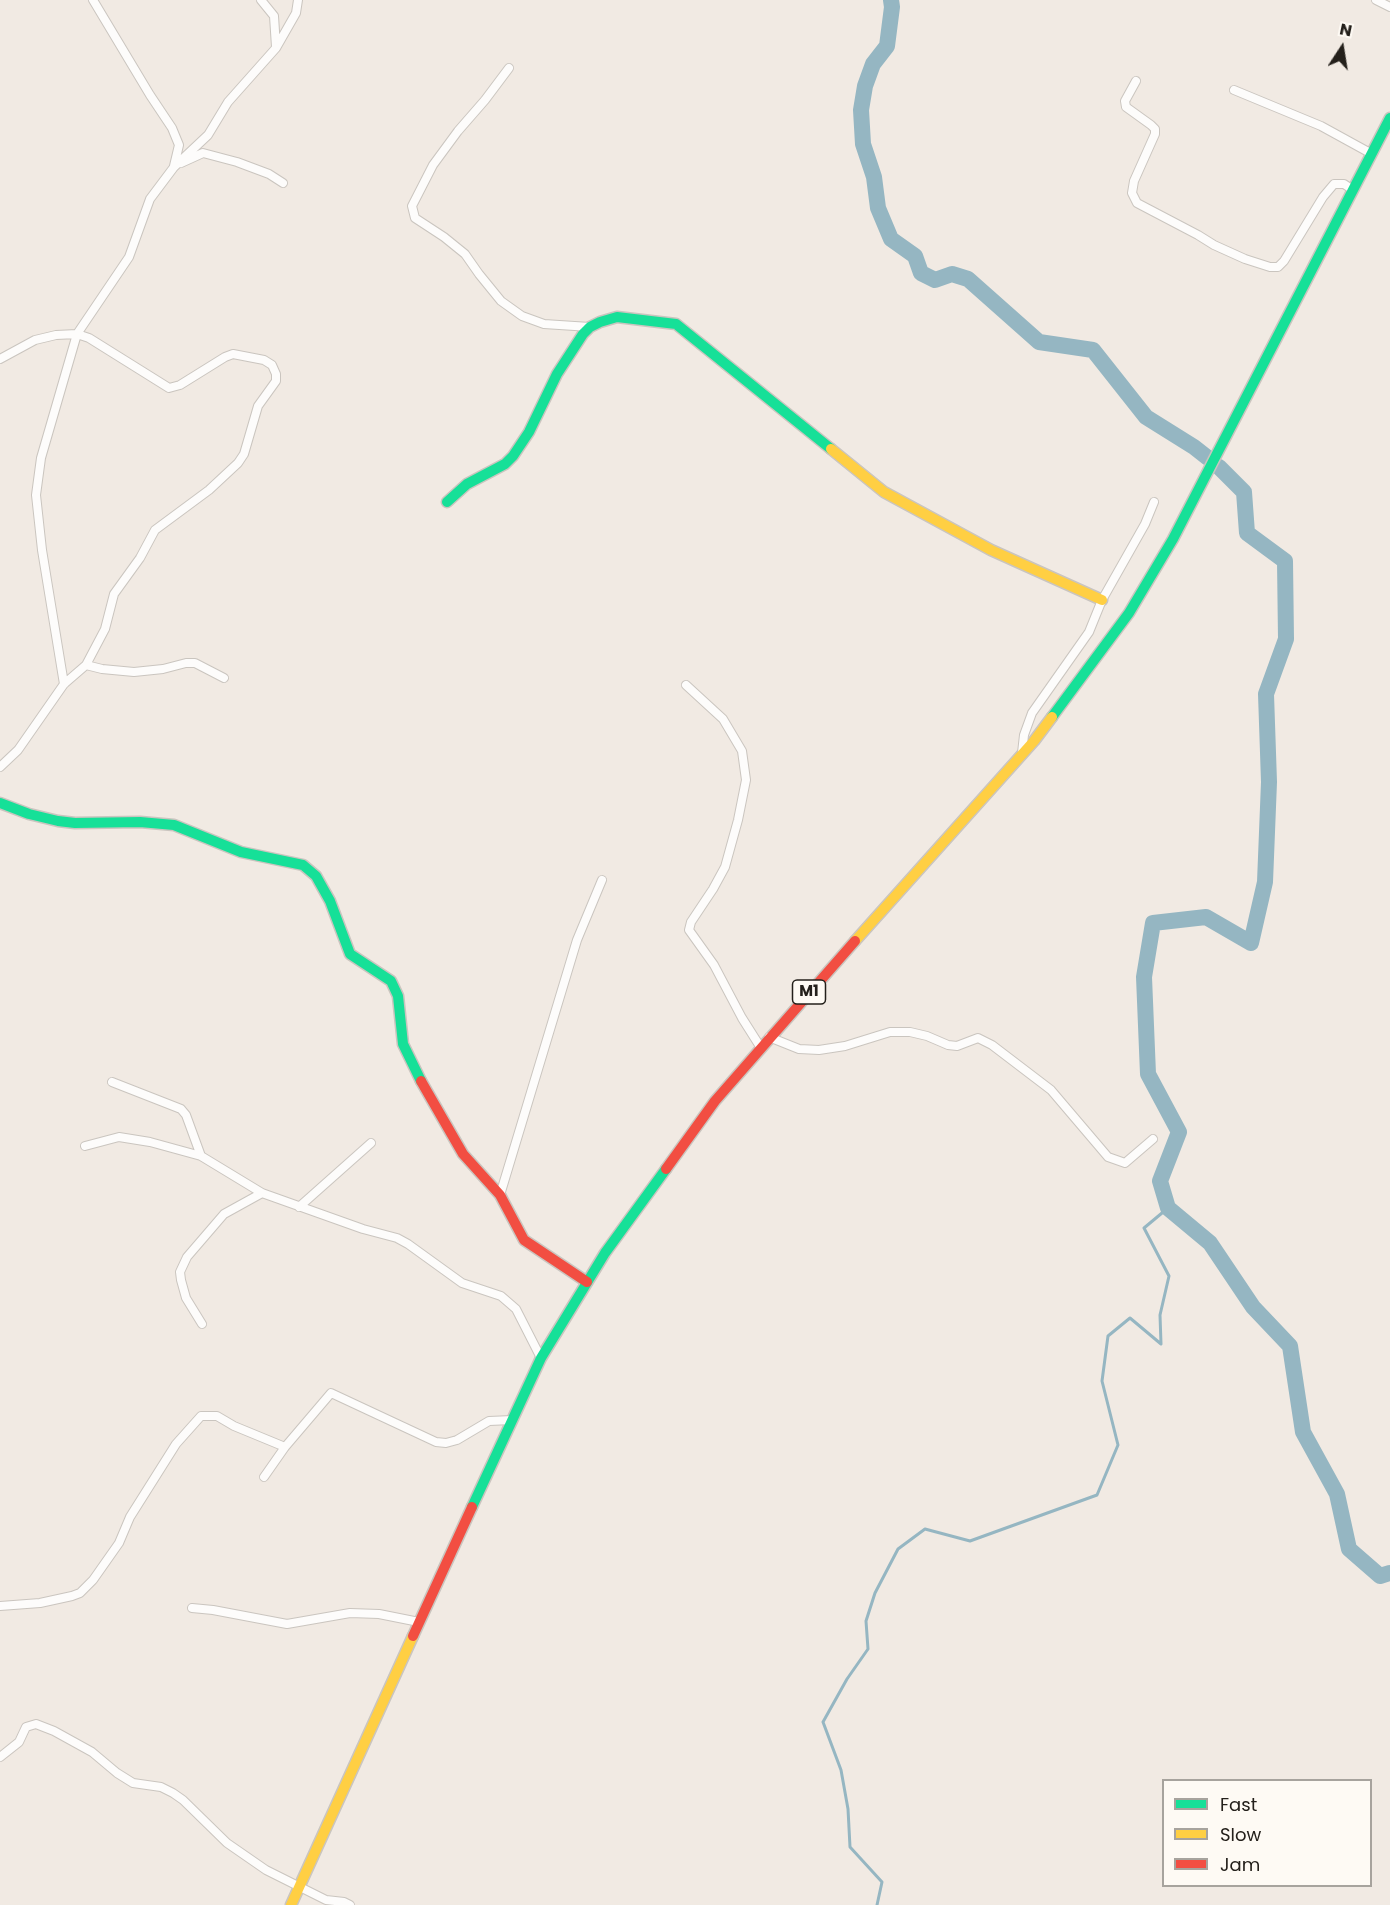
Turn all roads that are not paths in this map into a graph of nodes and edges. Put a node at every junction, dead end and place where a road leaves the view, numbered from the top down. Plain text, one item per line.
1 (93, 0) edge
2 (261, 0) edge
3 (298, 0) edge
4 (1376, 0) edge
5 (1390, 7) edge
6 (276, 48) junction
7 (509, 68) dead end
8 (1136, 81) dead end
9 (1234, 90) dead end
10 (1390, 118) edge
11 (1372, 154) junction
12 (174, 167) junction
13 (283, 183) dead end
14 (1353, 190) junction
15 (590, 327) junction
16 (77, 334) junction
17 (0, 359) edge
18 (447, 502) dead end
19 (1154, 502) dead end
20 (1102, 600) junction
21 (86, 665) junction
22 (224, 678) dead end
23 (64, 684) junction
24 (686, 685) dead end
25 (1022, 755) junction
26 (0, 767) edge
27 (0, 803) edge
28 (602, 880) dead end
29 (769, 1037) junction
30 (761, 1048) junction
31 (112, 1082) dead end
32 (1153, 1139) dead end
33 (371, 1143) dead end
34 (85, 1146) dead end
35 (201, 1156) junction
36 (262, 1193) junction
37 (500, 1195) junction
38 (299, 1207) junction
39 (587, 1282) junction
40 (202, 1324) dead end
41 (541, 1359) junction
42 (512, 1420) junction
43 (285, 1447) junction
44 (264, 1477) dead end
45 (0, 1606) edge
46 (192, 1608) dead end
47 (419, 1622) junction
48 (0, 1757) edge
49 (299, 1887) junction
50 (329, 1902) edge
51 (291, 1905) edge
52 (350, 1905) edge

1 - 12 street
2 - 6 street
3 - 6 street
4 - 5 street
6 - 12 street
7 - 15 street
8 - 14 street
9 - 11 street
10 - 11 main road, M1
11 - 14 main road, M1
12 - 13 street
12 - 16 street
14 - 25 main road, M1
15 - 18 main road
15 - 20 main road
16 - 17 street
16 - 21 street
16 - 23 street
19 - 20 street
20 - 25 street
21 - 22 street
21 - 23 street
23 - 26 street
24 - 30 street
25 - 29 main road, M1
27 - 37 main road
28 - 37 street
29 - 30 main road, M1
29 - 32 street
30 - 39 main road, M1
31 - 35 street
33 - 38 street
34 - 35 street
35 - 36 street
36 - 38 street
36 - 40 street
37 - 39 main road
38 - 41 street
39 - 41 main road, M1
41 - 42 main road, M1
42 - 43 street
42 - 47 main road, M1
43 - 44 street
43 - 45 street
46 - 47 street
47 - 49 main road, M1
48 - 49 street
49 - 50 street
49 - 51 main road, M1
50 - 52 street

